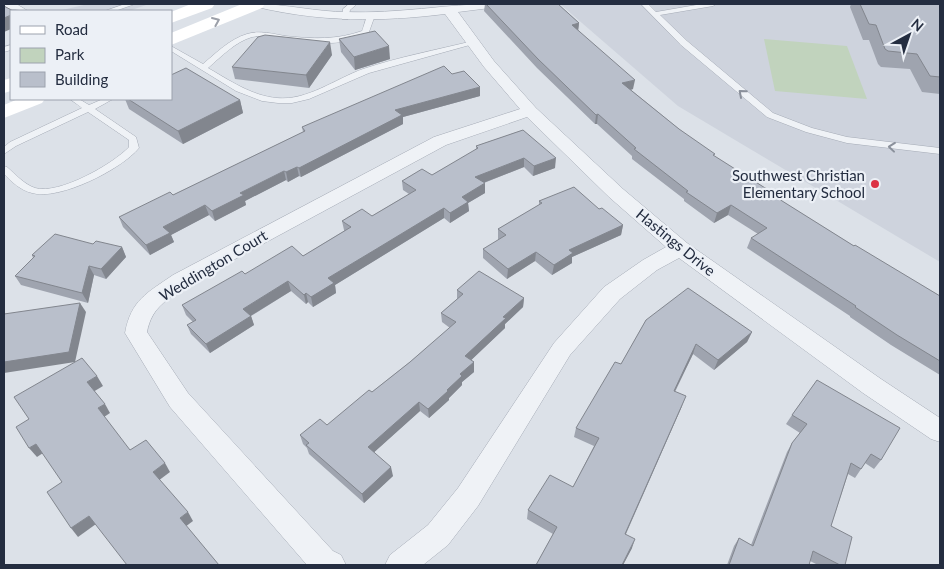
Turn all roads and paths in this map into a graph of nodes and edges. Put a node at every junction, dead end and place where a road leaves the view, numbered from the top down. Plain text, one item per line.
1 (131, 4) edge
2 (206, 4) edge
3 (256, 4) edge
4 (262, 4) edge
5 (353, 4) edge
6 (490, 4) edge
7 (644, 4) edge
8 (713, 4) edge
9 (4, 6) edge
10 (22, 10) edge
11 (112, 10) edge
12 (449, 10) junction
13 (654, 14) junction
14 (345, 17) junction
15 (172, 18) edge
16 (370, 18) junction
17 (172, 40) edge
18 (473, 43) junction
19 (172, 49) edge
20 (203, 68) junction
21 (32, 100) edge
22 (76, 100) edge
23 (107, 100) edge
24 (88, 108) junction
25 (530, 111) junction
26 (4, 112) edge
27 (4, 151) edge
28 (940, 152) edge
29 (4, 169) edge
30 (680, 248) junction
31 (940, 431) edge
32 (331, 565) edge
33 (400, 565) edge

1 - 11 lane
2 - 15 main road
17 -> 3 main road
4 - 14 street
5 - 14 lane
6 - 12 street
7 - 13 lane
8 - 13 lane
9 - 10 lane
12 - 16 street
12 - 18 street, Hastings Drive
28 -> 13 lane
14 - 16 street
16 - 20 lane
18 - 20 lane
18 - 25 street, Hastings Drive
19 - 20 lane
21 - 26 main road
22 - 24 lane
23 - 24 lane
24 - 27 lane
24 - 29 lane
25 - 30 street, Hastings Drive
25 - 32 street, Weddington Court
30 - 31 street, Hastings Drive
30 - 33 street

